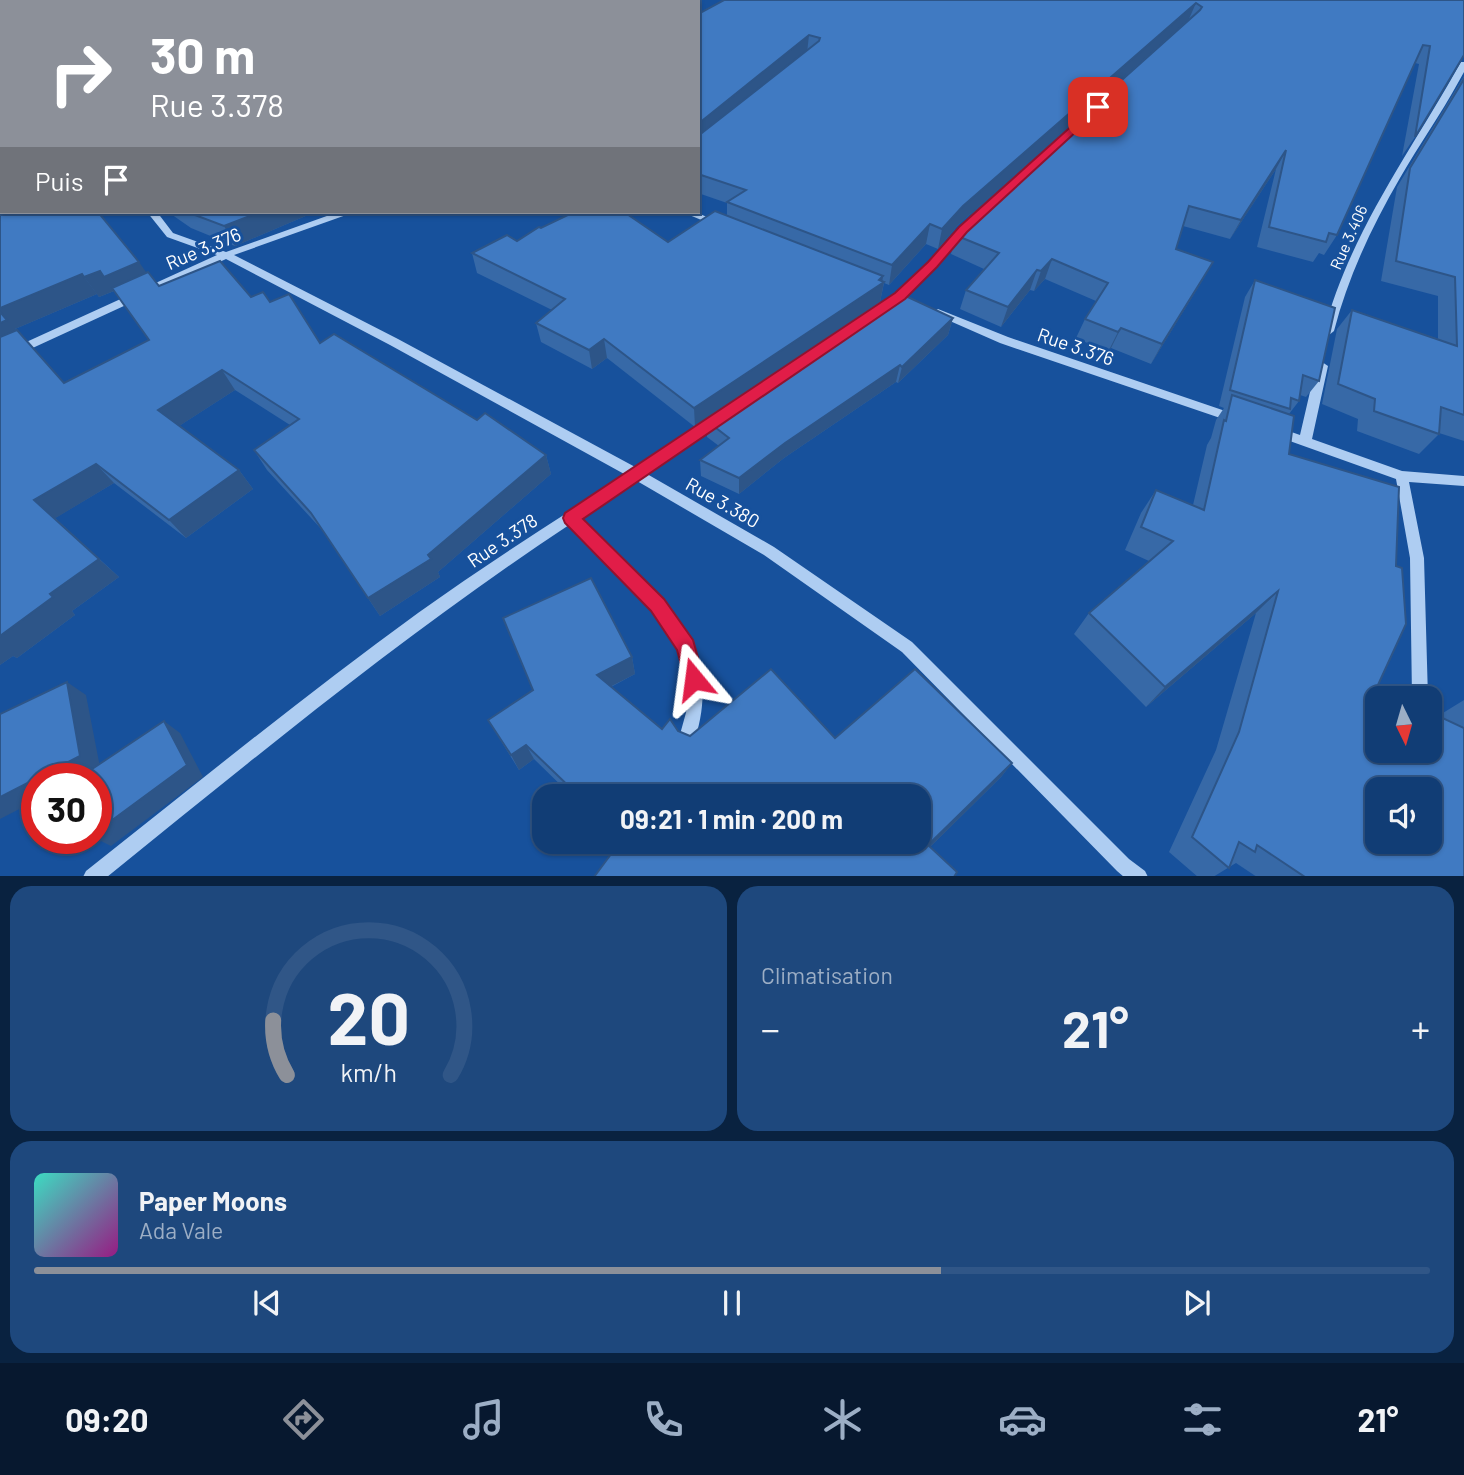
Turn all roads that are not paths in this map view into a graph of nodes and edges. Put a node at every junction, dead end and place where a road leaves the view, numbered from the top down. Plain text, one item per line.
1 (1464, 64) edge
2 (154, 214) edge
3 (340, 214) edge
4 (692, 214) edge
5 (972, 221) edge
6 (736, 231) edge
7 (226, 255) junction
8 (906, 298) junction
9 (877, 312) edge
10 (1327, 343) edge
11 (1324, 355) edge
12 (0, 359) edge
13 (730, 413) edge
14 (1240, 420) edge
15 (1266, 429) edge
16 (1305, 442) junction
17 (638, 475) junction
18 (1402, 476) junction
19 (1464, 481) edge
20 (571, 518) junction
21 (1420, 686) edge
22 (687, 738) edge
23 (93, 876) edge
24 (1138, 876) edge

1 - 10 street, Rue 3.406
2 - 7 street, Rue 3.380
3 - 7 street, Rue 3.376
4 - 6 street
5 - 8 street
7 - 12 street, Rue 3.376
7 - 17 street, Rue 3.380
8 - 9 street
8 - 14 street, Rue 3.376
11 - 16 street
13 - 17 street, Rue 3.378
15 - 16 street
16 - 18 street
17 - 20 street, Rue 3.378
17 - 24 street, Rue 3.380
18 - 19 street
18 - 21 street
20 - 22 street
20 - 23 street, Rue 3.378

